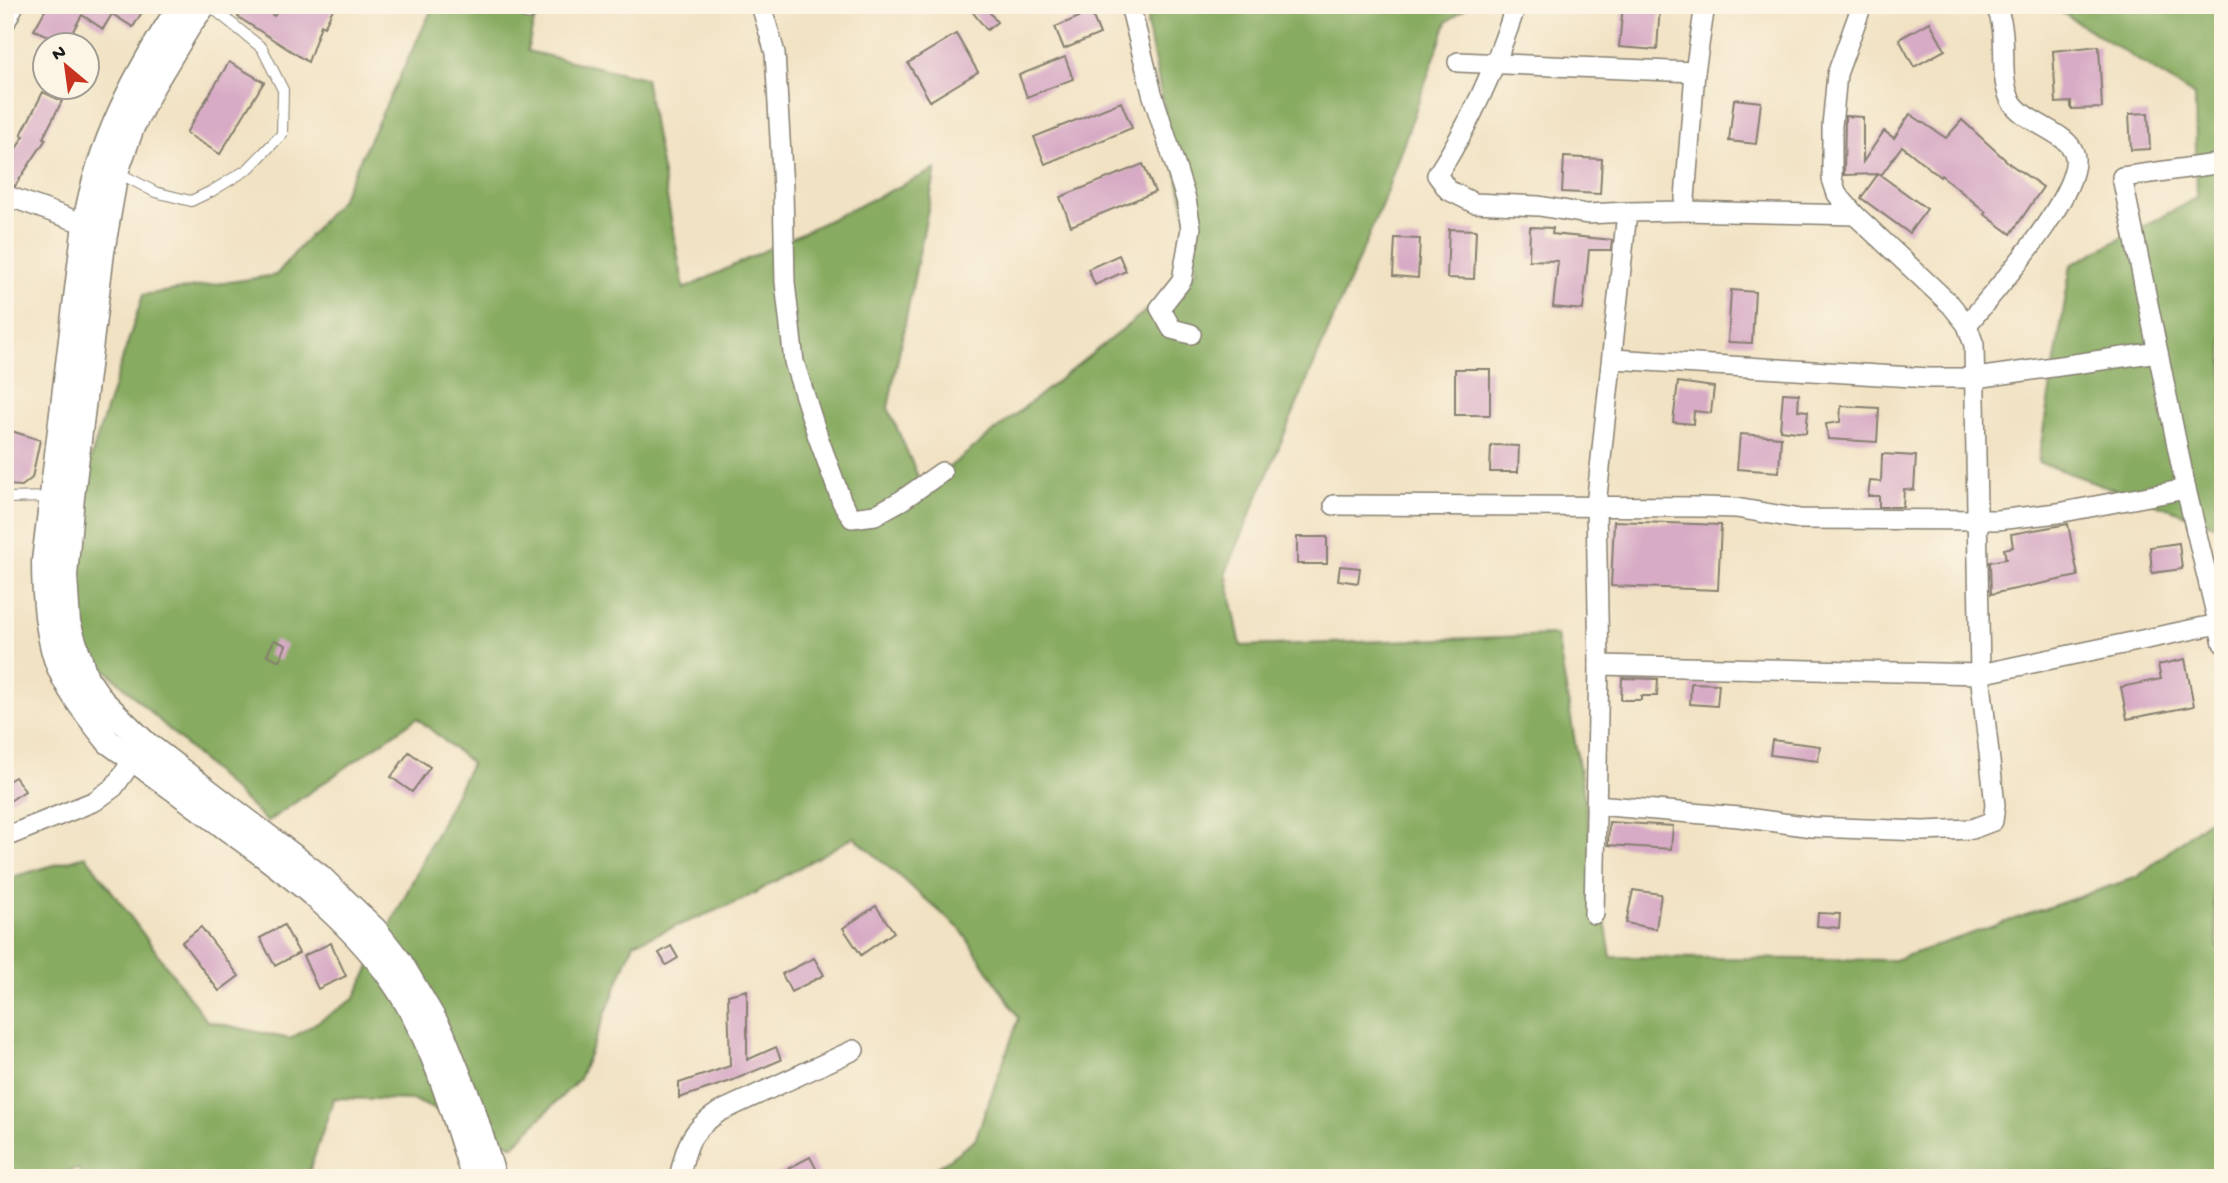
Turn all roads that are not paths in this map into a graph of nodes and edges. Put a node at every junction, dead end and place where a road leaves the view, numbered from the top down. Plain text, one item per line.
1 (14, 5) edge
2 (181, 5) edge
3 (206, 5) edge
4 (761, 5) edge
5 (1130, 5) edge
6 (1516, 5) edge
7 (1705, 5) edge
8 (1862, 5) edge
9 (1995, 5) edge
10 (5, 23) edge
11 (1458, 62) dead end
12 (1495, 64) junction
13 (1695, 72) junction
14 (2223, 163) edge
15 (116, 172) junction
16 (5, 195) edge
17 (1684, 211) junction
18 (1627, 212) junction
19 (1855, 215) junction
20 (85, 224) junction
21 (1967, 325) junction
22 (1191, 334) dead end
23 (2158, 352) junction
24 (1613, 359) junction
25 (1976, 378) junction
26 (943, 472) dead end
27 (2186, 489) junction
28 (51, 497) junction
29 (5, 498) edge
30 (1334, 505) dead end
31 (1596, 506) junction
32 (1977, 520) junction
33 (2220, 623) edge
34 (2223, 643) edge
35 (1600, 665) junction
36 (1980, 674) junction
37 (139, 752) junction
38 (1597, 805) junction
39 (5, 837) edge
40 (1594, 914) dead end
41 (854, 1050) dead end
42 (474, 1178) edge
43 (494, 1178) edge
44 (679, 1178) edge

1 - 10 street
2 - 20 street
3 - 15 street
3 - 15 lane
4 - 26 street
5 - 22 street
6 - 12 street
7 - 13 street
8 - 19 street
9 - 21 street
11 - 12 street
12 - 13 street
12 - 18 street
13 - 17 street
14 - 23 street
15 - 37 street
16 - 20 street
17 - 18 street
17 - 19 street
18 - 24 street
19 - 21 street
20 - 28 street
21 - 25 street
23 - 25 street
23 - 27 street
24 - 25 street
24 - 31 street
25 - 32 street
27 - 32 street
27 - 33 street
28 - 29 lane
28 - 37 street
30 - 31 street
31 - 32 street
31 - 35 street
32 - 36 street
33 - 34 street
33 - 36 street
35 - 36 street
35 - 38 street
36 - 38 street
37 - 39 street
37 - 42 street
37 - 43 street
38 - 40 street
41 - 44 street

